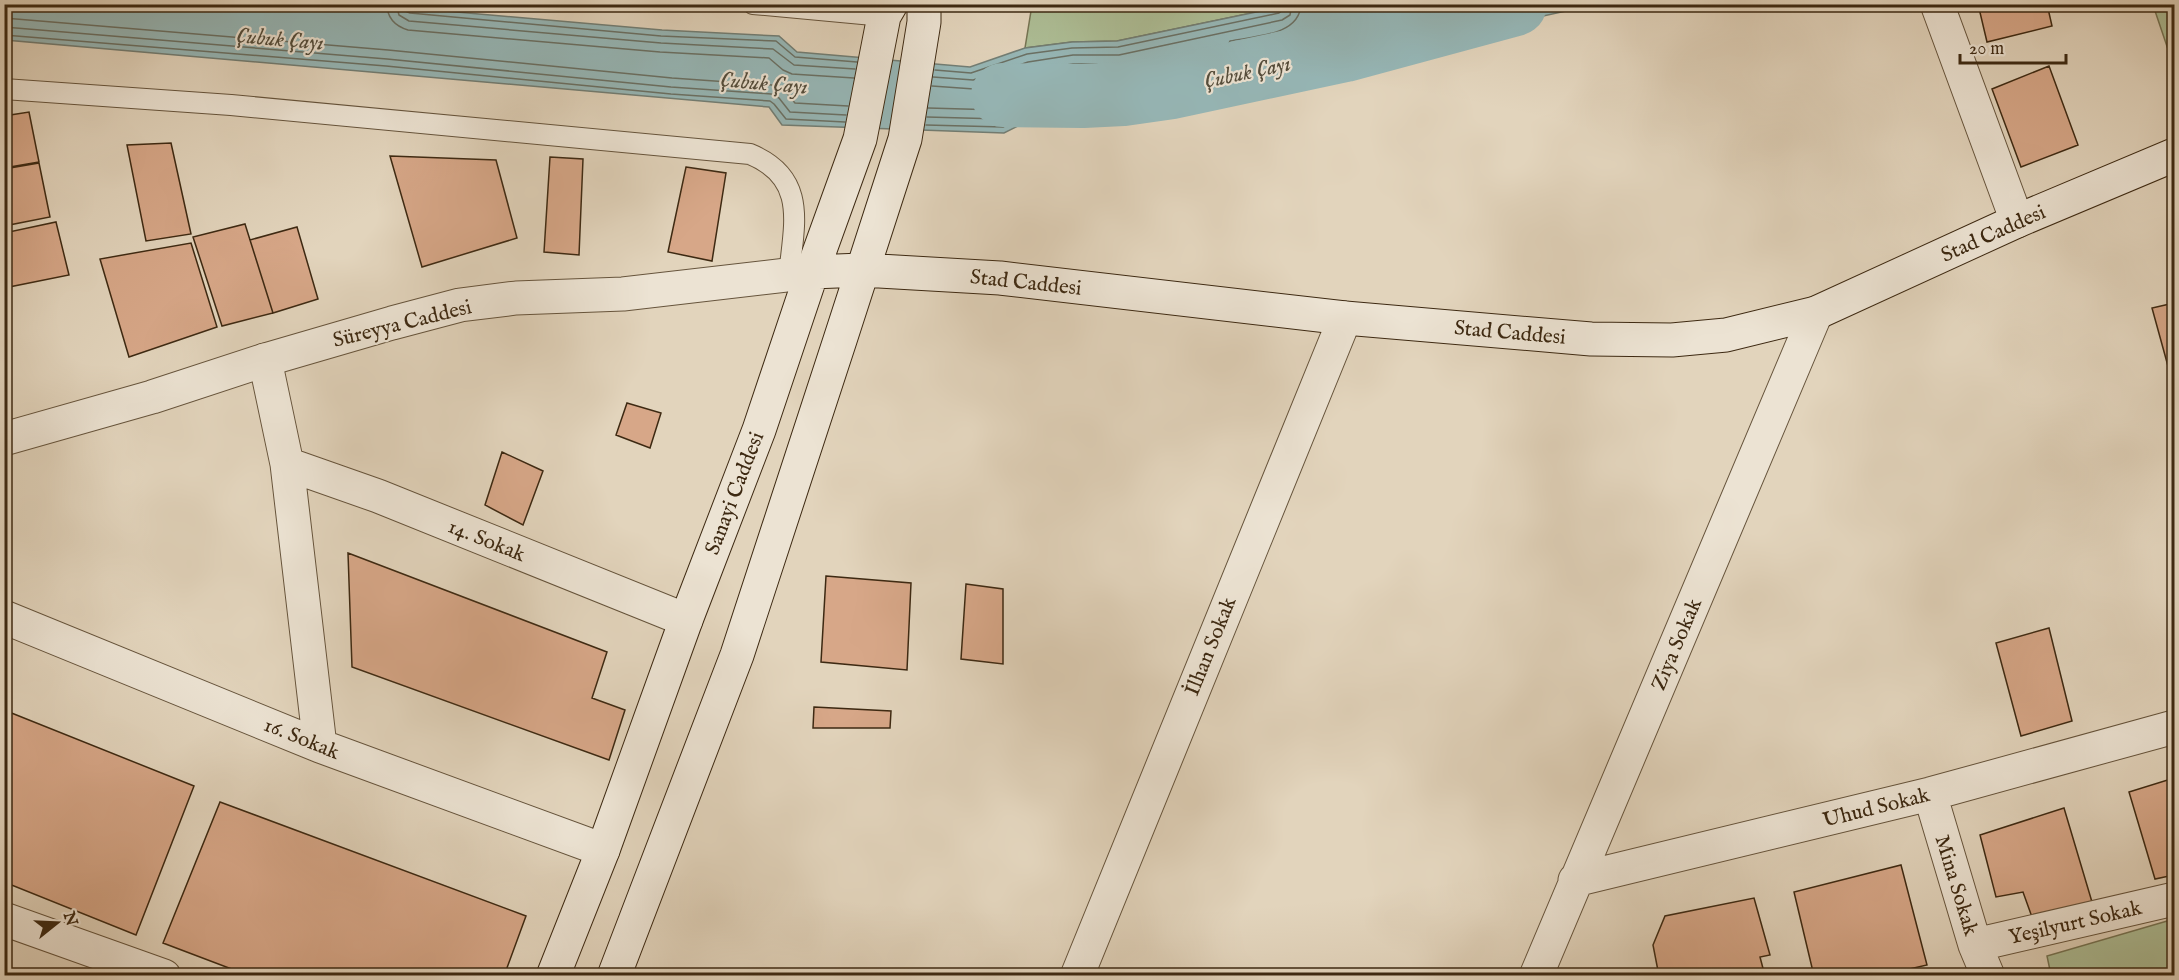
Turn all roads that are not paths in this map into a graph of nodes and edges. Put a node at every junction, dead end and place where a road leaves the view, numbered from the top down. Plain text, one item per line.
1 (753, 4) edge
2 (1937, 4) edge
3 (887, 10) edge
4 (924, 13) edge
5 (4, 89) edge
6 (2175, 155) edge
7 (2017, 221) junction
8 (862, 270) junction
9 (801, 274) junction
10 (1816, 313) junction
11 (1345, 318) junction
12 (265, 360) junction
13 (4, 439) edge
14 (287, 464) junction
15 (4, 617) edge
16 (686, 620) junction
17 (2175, 727) edge
18 (320, 746) junction
19 (1930, 794) junction
20 (603, 850) junction
21 (1575, 880) junction
22 (2175, 899) edge
23 (4, 919) edge
24 (1975, 945) junction
25 (164, 975) edge
26 (553, 975) edge
27 (614, 975) edge
28 (1077, 975) edge
29 (1536, 975) edge
30 (1988, 975) edge

1 - 3 lane
2 - 7 street
3 - 9 street, Sanayi Caddesi
4 - 8 street
5 - 9 lane
6 - 7 street, Stad Caddesi
7 - 10 street, Stad Caddesi
8 - 9 street, Stad Caddesi
8 - 11 street, Stad Caddesi
8 - 27 street
9 - 12 street, Süreyya Caddesi
9 - 16 street, Sanayi Caddesi
10 - 11 street, Stad Caddesi
10 - 21 street, Ziya Sokak
11 - 28 street, İlhan Sokak
12 - 13 street, Süreyya Caddesi
12 - 14 street
14 - 16 street, 14. Sokak
14 - 18 street
15 - 18 street, 16. Sokak
16 - 20 street, Sanayi Caddesi
17 - 19 street, Uhud Sokak
18 - 20 street, 16. Sokak
19 - 21 street, Uhud Sokak
19 - 24 street, Mina Sokak
20 - 26 street, Sanayi Caddesi
21 - 29 street, Ziya Sokak
22 - 24 street, Yeşilyurt Sokak
23 - 25 street
24 - 30 street, Mina Sokak

